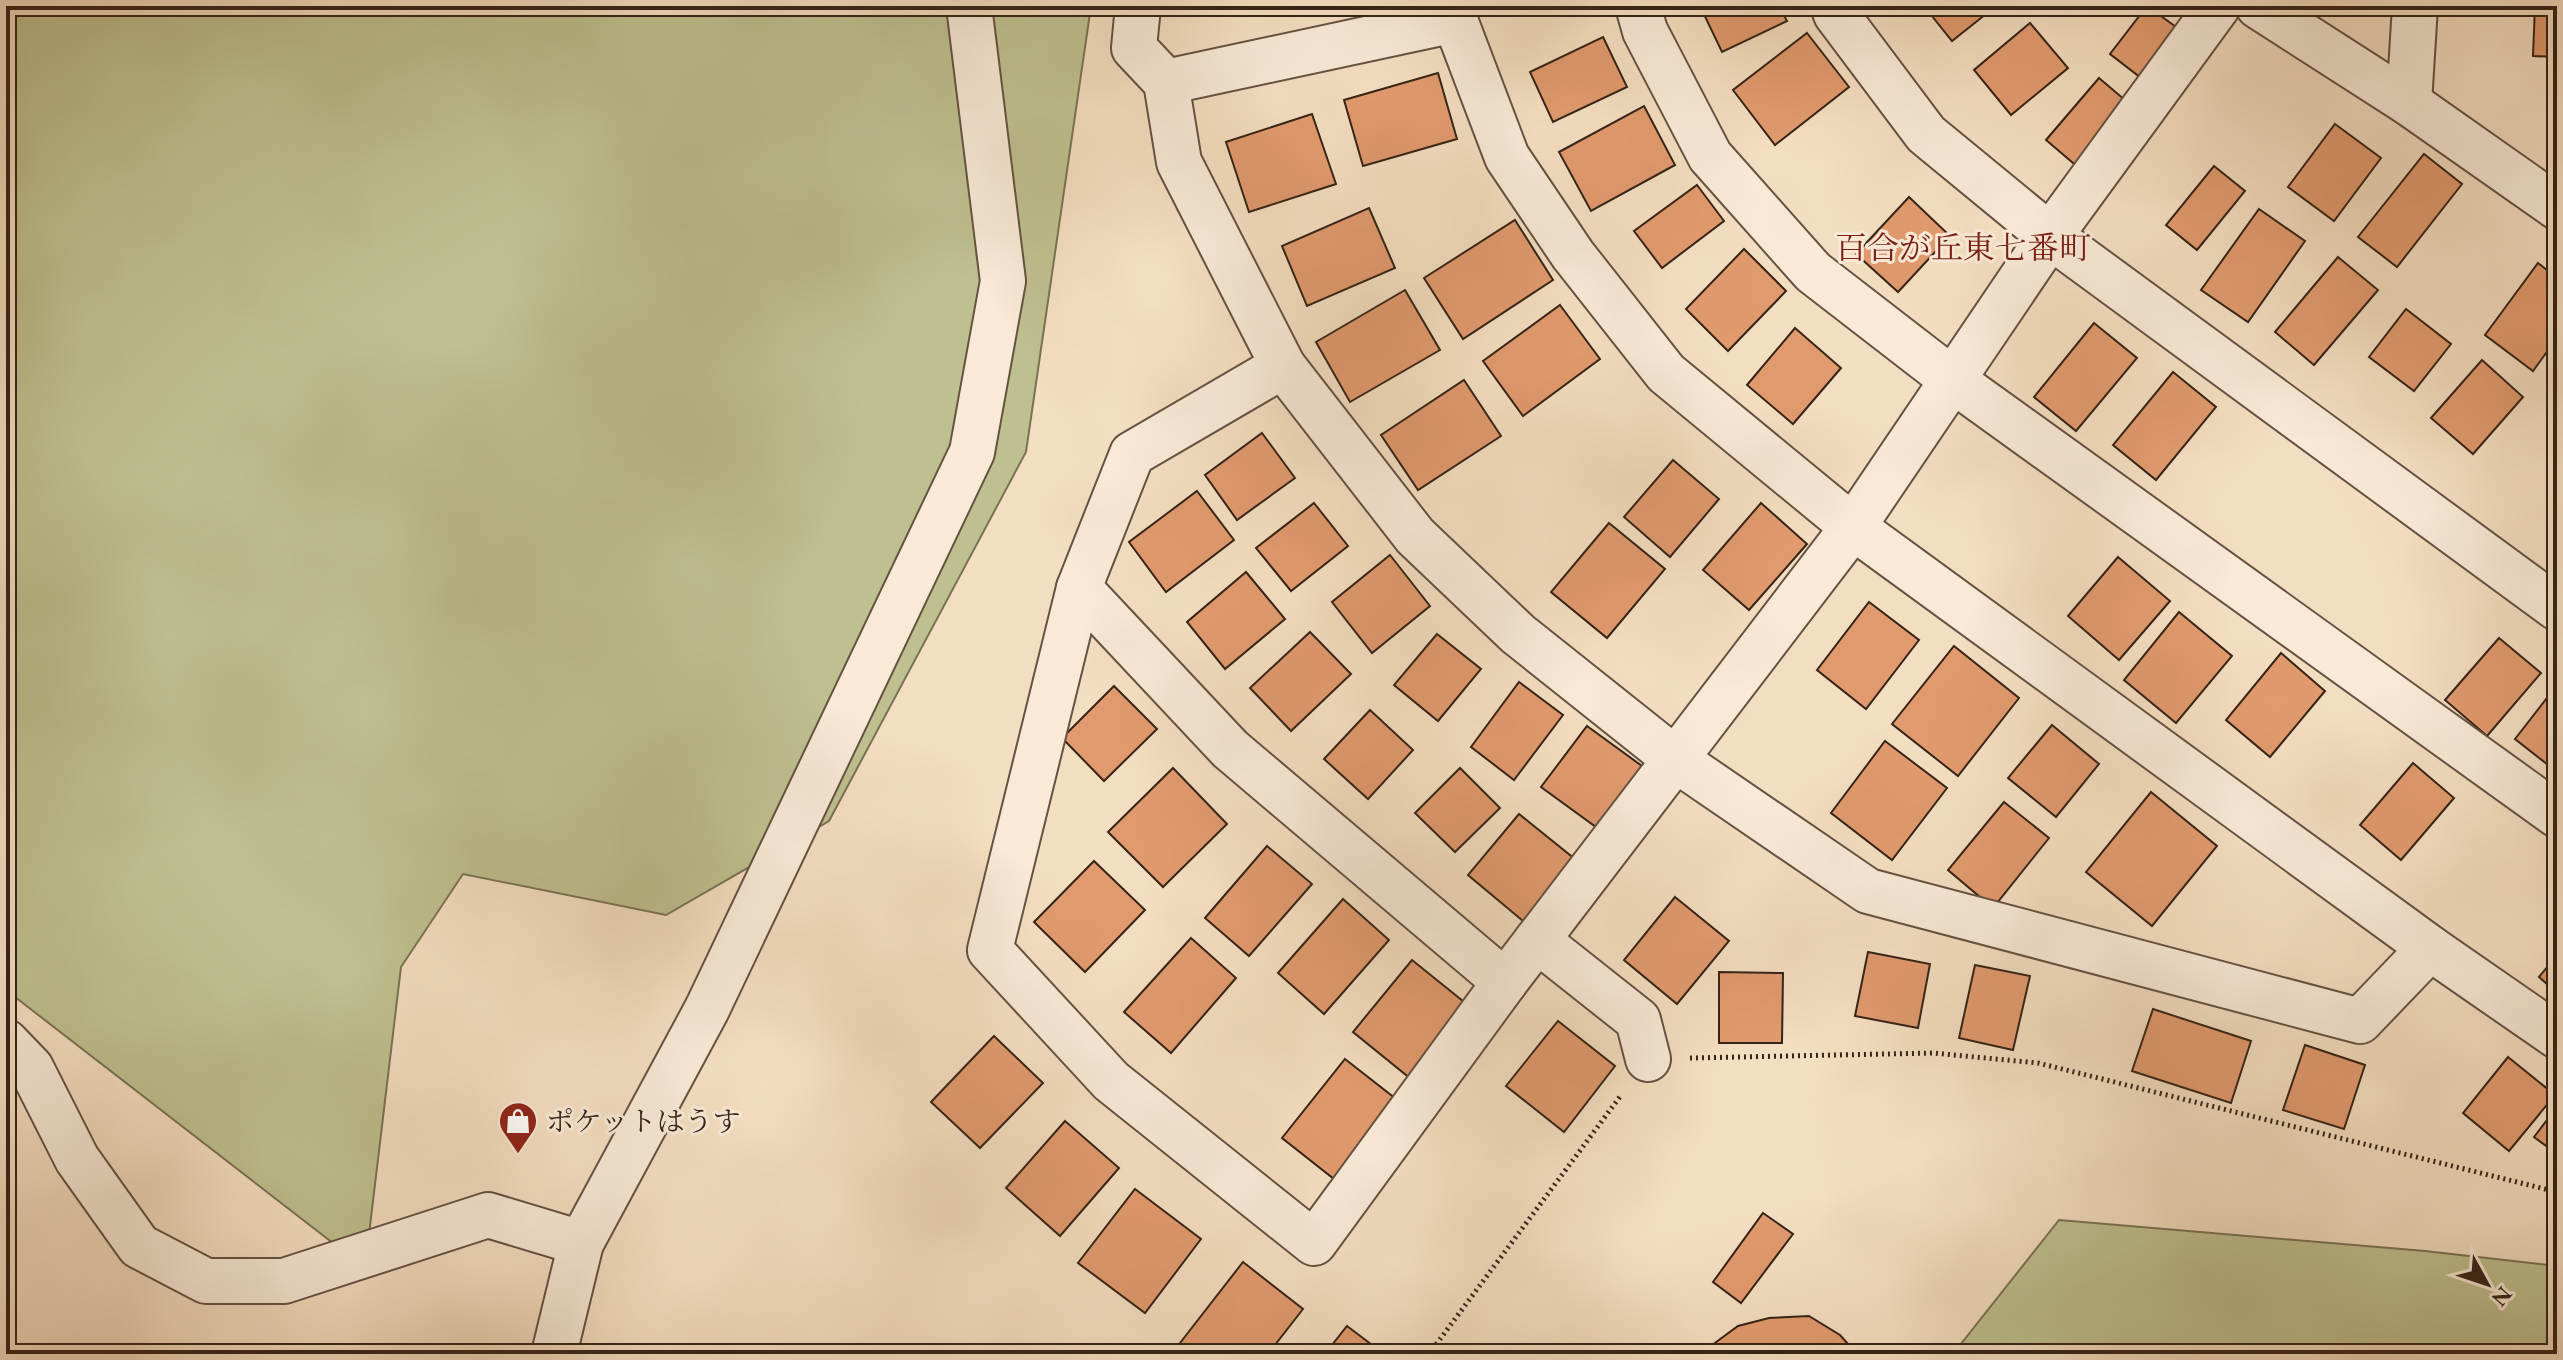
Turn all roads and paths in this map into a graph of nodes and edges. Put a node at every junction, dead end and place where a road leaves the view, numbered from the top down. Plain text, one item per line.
1 (969, 6) edge
2 (1138, 6) edge
3 (1638, 6) edge
4 (1833, 6) edge
5 (2218, 6) edge
6 (2258, 6) edge
7 (2415, 6) edge
8 (1454, 13) edge
9 (1166, 82) junction
10 (2409, 103) junction
11 (2557, 207) edge
12 (2050, 236) junction
13 (1283, 366) junction
14 (1954, 381) junction
15 (1853, 527) junction
16 (1079, 588) junction
17 (2557, 608) edge
18 (1675, 759) junction
19 (2557, 815) edge
20 (1537, 940) junction
21 (2430, 948) junction
22 (1505, 982) junction
23 (2557, 1036) edge
24 (6, 1042) edge
25 (1648, 1059) junction
26 (2557, 1192) edge
27 (581, 1243) junction
28 (554, 1354) edge
29 (1429, 1354) edge

1 - 27 street
2 - 9 street
3 - 14 street
4 - 12 street
5 - 12 street
6 - 10 street
7 - 10 street
8 - 9 street
8 - 15 street
9 - 13 street
10 - 11 street
12 - 14 street
12 - 17 street
13 - 16 street
13 - 18 street
14 - 15 street
14 - 19 street
15 - 18 street
15 - 21 street
16 - 22 street
16 - 22 street
18 - 20 street
18 - 21 street
20 - 22 street
20 - 25 street
21 - 23 street
24 - 27 street
25 - 26 path
25 - 29 path
27 - 28 street

